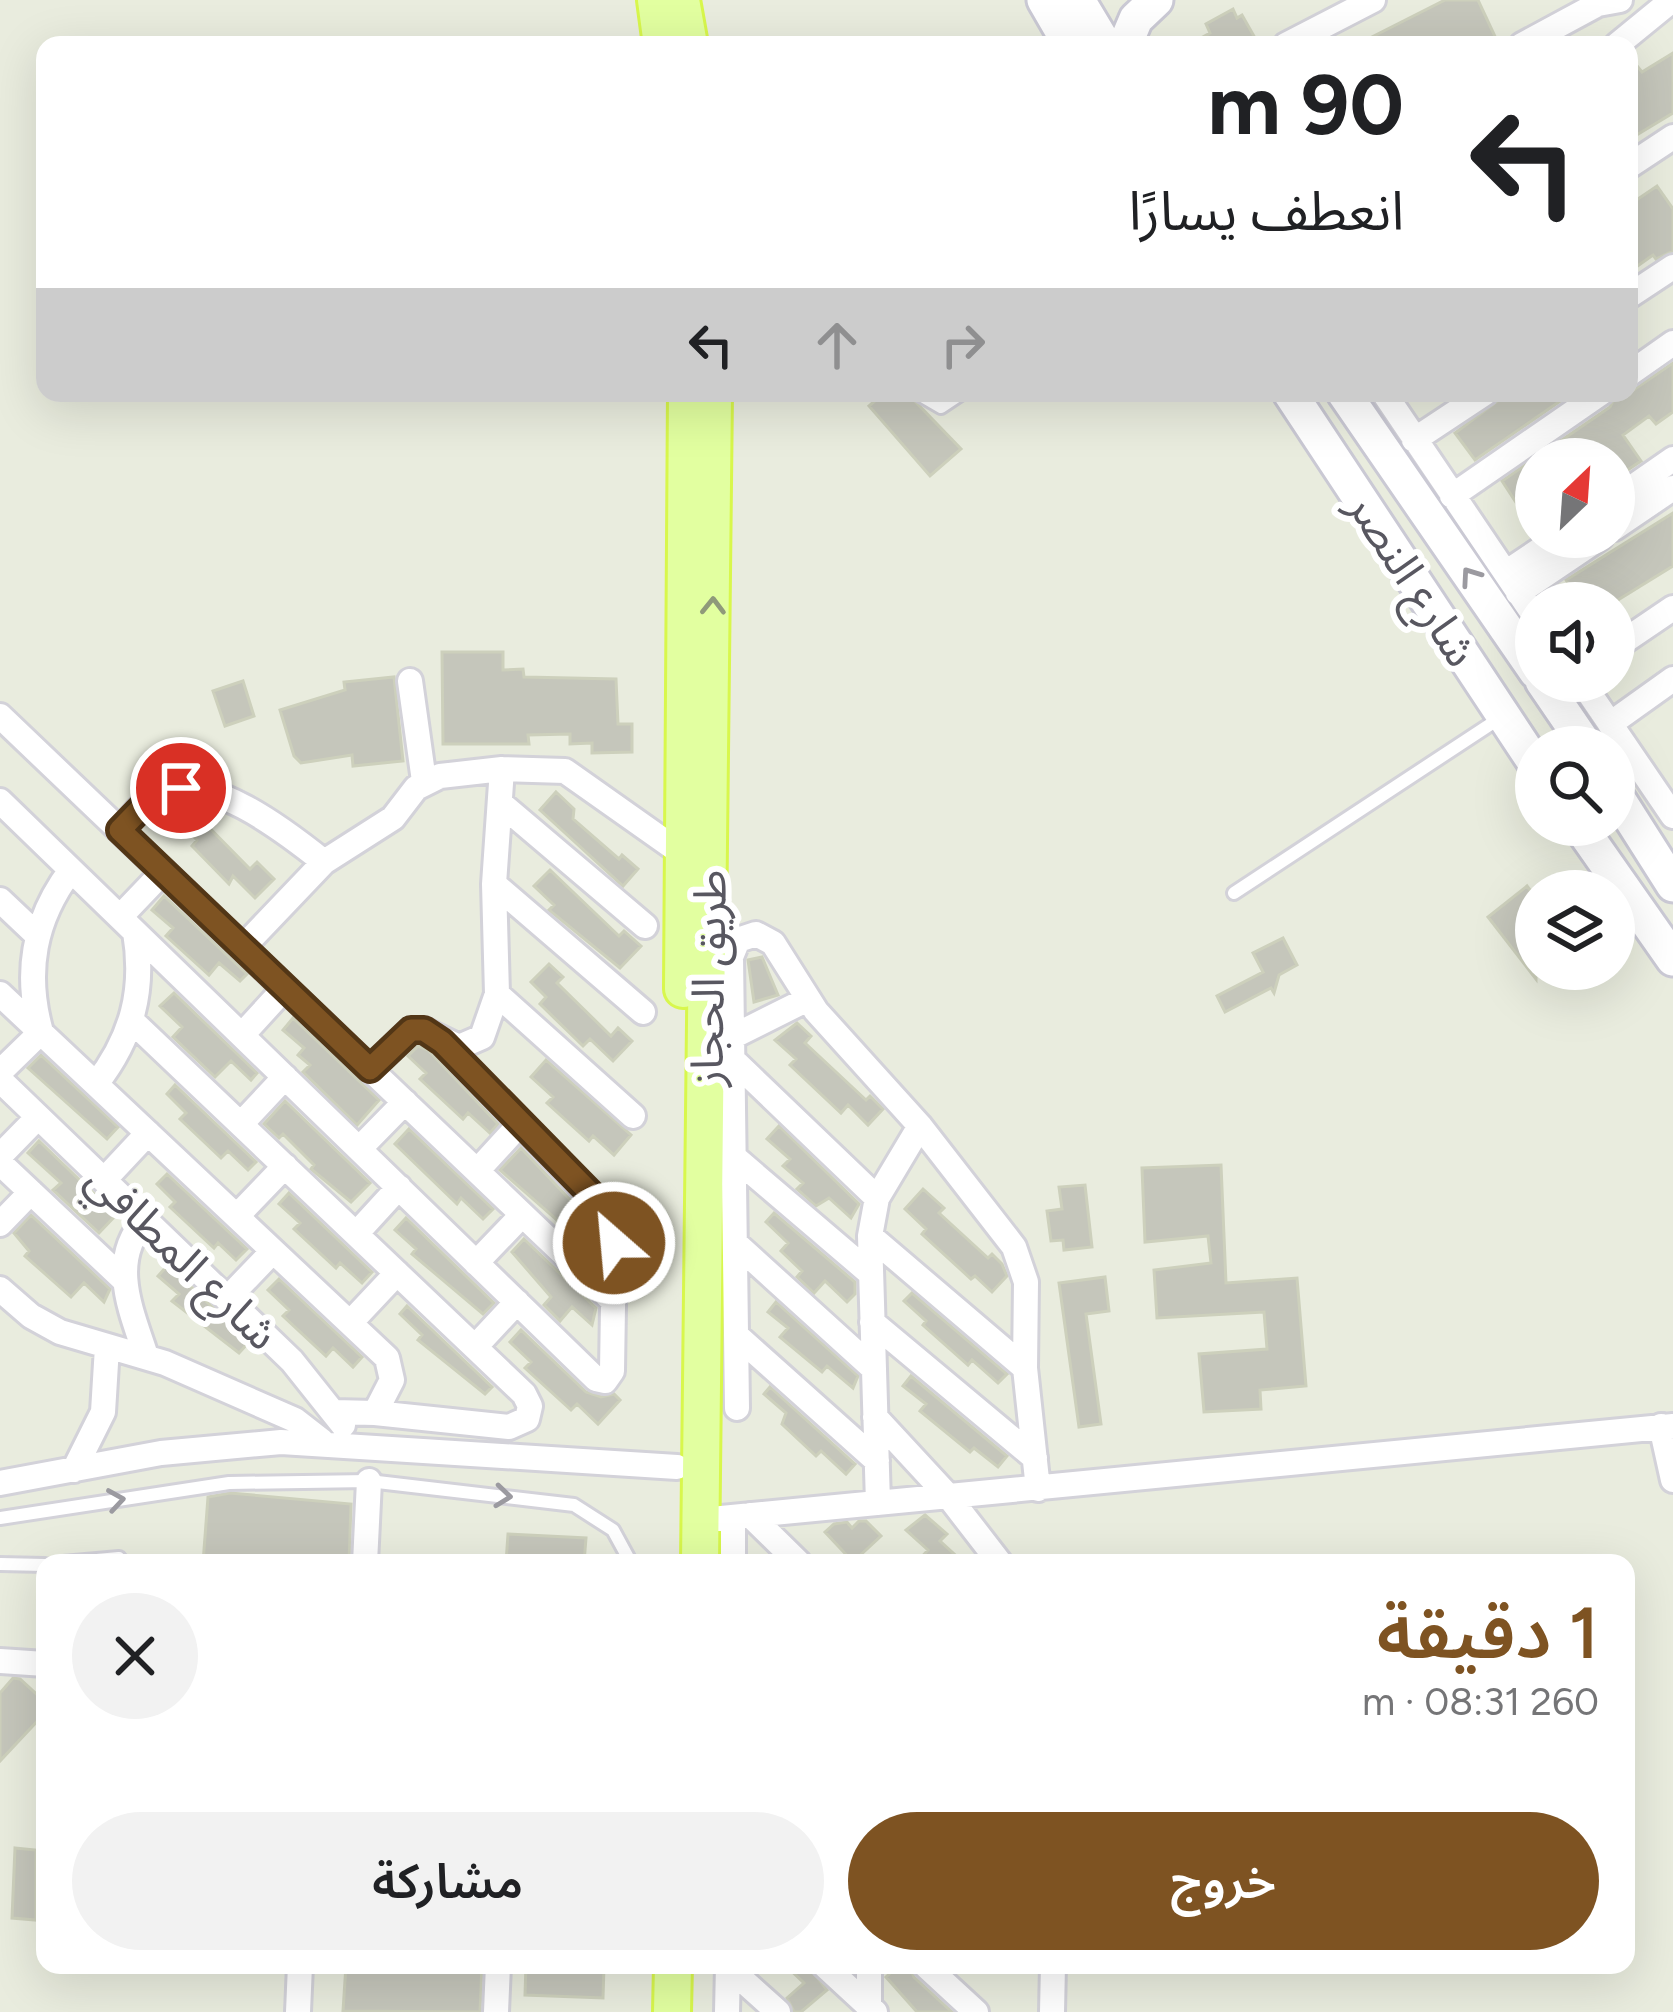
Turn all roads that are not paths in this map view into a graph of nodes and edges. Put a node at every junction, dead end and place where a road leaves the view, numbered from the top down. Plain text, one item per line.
1 (656, 0) edge
2 (681, 0) edge
3 (1044, 0) edge
4 (1078, 0) edge
5 (1156, 0) edge
6 (1373, 0) edge
7 (1620, 0) edge
8 (1672, 0) edge
9 (661, 36) edge
10 (687, 36) edge
11 (1065, 36) edge
12 (1100, 36) edge
13 (1129, 36) edge
14 (1303, 36) edge
15 (1539, 36) edge
16 (1628, 36) edge
17 (1673, 137) edge
18 (1638, 160) edge
19 (1673, 267) edge
20 (1638, 290) edge
21 (1673, 343) edge
22 (1638, 368) edge
23 (687, 402) edge
24 (713, 402) edge
25 (1296, 402) edge
26 (1350, 402) edge
27 (1390, 402) edge
28 (1471, 402) edge
29 (1588, 402) edge
30 (1414, 440) junction
31 (1667, 478) edge
32 (1635, 491) edge
33 (1452, 496) junction
34 (1635, 508) edge
35 (1537, 558) edge
36 (1561, 558) edge
37 (1513, 583) junction
38 (1515, 586) edge
39 (1673, 608) edge
40 (1635, 634) edge
41 (1515, 641) edge
42 (1673, 680) edge
43 (410, 681) dead end
44 (1559, 702) edge
45 (0, 716) edge
46 (1503, 716) junction
47 (1578, 726) edge
48 (1608, 726) edge
49 (1515, 734) edge
50 (502, 769) junction
51 (1635, 781) edge
52 (424, 782) junction
53 (0, 801) edge
54 (500, 802) junction
55 (1673, 816) edge
56 (1635, 826) edge
57 (120, 830) junction
58 (1640, 834) junction
59 (1595, 846) edge
60 (684, 855) junction
61 (1602, 856) junction
62 (324, 862) junction
63 (71, 870) junction
64 (163, 872) junction
65 (494, 884) junction
66 (1673, 885) edge
67 (1234, 893) dead end
68 (0, 900) edge
69 (128, 925) junction
70 (645, 926) dead end
71 (37, 935) junction
72 (243, 946) junction
73 (1673, 959) edge
74 (286, 988) junction
75 (0, 994) edge
76 (497, 994) junction
77 (808, 999) junction
78 (643, 1012) dead end
79 (132, 1021) junction
80 (40, 1032) junction
81 (242, 1035) junction
82 (442, 1042) junction
83 (732, 1048) junction
84 (370, 1069) junction
85 (0, 1076) edge
86 (285, 1077) junction
87 (96, 1084) junction
88 (404, 1102) junction
89 (633, 1116) dead end
90 (38, 1117) junction
91 (521, 1123) junction
92 (241, 1124) junction
93 (920, 1126) junction
94 (148, 1133) junction
95 (359, 1149) junction
96 (734, 1157) junction
97 (0, 1160) edge
98 (285, 1166) junction
99 (476, 1171) junction
100 (104, 1180) junction
101 (399, 1187) junction
102 (31, 1192) junction
103 (877, 1198) junction
104 (522, 1214) junction
105 (237, 1216) junction
106 (145, 1220) junction
107 (0, 1224) edge
108 (356, 1234) junction
109 (870, 1236) junction
110 (735, 1243) junction
111 (273, 1250) junction
112 (476, 1263) junction
113 (398, 1273) junction
114 (871, 1274) junction
115 (124, 1279) junction
116 (0, 1289) edge
117 (227, 1299) junction
118 (613, 1301) junction
119 (517, 1302) junction
120 (872, 1322) junction
121 (350, 1323) junction
122 (736, 1335) junction
123 (107, 1347) junction
124 (475, 1347) junction
125 (146, 1356) junction
126 (1025, 1367) junction
127 (874, 1369) junction
128 (737, 1408) dead end
129 (334, 1412) junction
130 (375, 1413) junction
131 (875, 1418) junction
132 (1667, 1426) edge
133 (322, 1441) junction
134 (353, 1443) junction
135 (1035, 1458) junction
136 (877, 1461) junction
137 (677, 1467) junction
138 (74, 1470) junction
139 (1673, 1480) edge
140 (369, 1481) junction
141 (0, 1484) edge
142 (1039, 1489) junction
143 (949, 1497) junction
144 (878, 1503) junction
145 (728, 1517) junction
146 (0, 1518) edge
147 (365, 1554) edge
148 (626, 1554) edge
149 (676, 1554) edge
150 (705, 1554) edge
151 (732, 1554) edge
152 (785, 1554) edge
153 (993, 1554) edge
154 (0, 1564) edge
155 (36, 1564) edge
156 (0, 1661) edge
157 (36, 1663) edge
158 (300, 1974) edge
159 (498, 1974) edge
160 (670, 1974) edge
161 (697, 1974) edge
162 (728, 1974) edge
163 (737, 1974) edge
164 (833, 1974) edge
165 (869, 1974) edge
166 (935, 1974) edge
167 (1053, 1974) edge
168 (871, 2010) edge
169 (298, 2012) edge
170 (496, 2012) edge
171 (672, 2012) edge
172 (697, 2012) edge
173 (727, 2012) edge
174 (778, 2012) edge
175 (976, 2012) edge
176 (1052, 2012) edge

1 - 9 main road
2 - 10 main road
3 - 11 main road
4 - 12 main road
5 - 13 main road
6 - 14 street
7 - 15 street
8 - 16 street
17 - 18 street
19 - 20 street
21 - 22 street
23 - 60 main road, طريق الحجاز
145 -> 24 main road, طريق الحجاز
25 - 46 main road, شارع النصر
41 -> 26 main road, شارع النصر
27 - 30 street
28 - 30 street
29 - 33 street
30 - 33 street
31 - 32 street
31 - 34 street
33 - 37 street
35 - 37 street
36 - 37 street
37 - 38 street
39 - 40 street
42 - 48 street
43 - 52 street
44 - 47 main road, شارع النصر
45 - 57 street
46 - 49 main road, شارع النصر
46 - 67 lane
50 - 52 street
50 - 54 street
50 - 60 street
51 - 55 street
52 - 62 street
53 - 63 street
54 - 65 street
54 - 70 street
56 - 58 main road
57 - 62 street
57 - 64 street
58 - 61 main road
58 - 66 main road
59 - 61 main road
60 - 137 main road, طريق الحجاز
61 - 73 main road
62 - 72 street
63 - 69 street
63 - 71 street
64 - 69 street
64 - 72 street
65 - 76 street
65 - 78 street
68 - 71 street
69 - 79 street
69 - 81 street
71 - 80 street
72 - 74 street
74 - 81 street
74 - 84 street
75 - 80 street
76 - 82 street
76 - 89 street
77 - 83 street
77 - 83 street
77 - 93 street
79 - 87 street
79 - 92 street
80 - 85 street
80 - 87 street
81 - 86 street
82 - 84 street
82 - 91 street
83 - 96 street
83 - 103 street
84 - 88 street
85 - 90 street, شارع المطافي
86 - 92 street
86 - 95 street
87 - 94 street
88 - 95 street
88 - 99 street
90 - 97 street
90 - 100 street, شارع المطافي
91 - 99 street
91 - 118 street
92 - 98 street
93 - 103 street
93 - 126 street
94 - 100 street
94 - 105 street
95 - 101 street
96 - 110 street
96 - 114 street
97 - 102 street
98 - 105 street
98 - 108 street
99 - 104 street
100 - 106 street, شارع المطافي
101 - 108 street
101 - 112 street
102 - 107 street
102 - 115 street
103 - 109 street
104 - 112 street
104 - 118 street
105 - 111 street
106 - 115 street
106 - 117 street, شارع المطافي
108 - 113 street
109 - 114 street
109 - 126 street
110 - 122 street
110 - 127 street
111 - 117 street
111 - 121 street
112 - 119 street
113 - 121 street
113 - 124 street
114 - 120 street
115 - 125 street
116 - 123 street
117 - 129 street, شارع المطافي
118 - 119 street
119 - 124 street
120 - 127 street
120 - 135 street
121 - 130 street
122 - 128 street
122 - 136 street
123 - 125 street
123 - 138 street
124 - 130 street
125 - 133 street
126 - 135 street
127 - 131 street
129 - 130 street
129 - 134 street, شارع المطافي
131 - 136 street
131 - 143 street
132 - 139 street
132 - 142 street
133 - 134 street
133 - 138 street
134 - 137 street
135 - 142 street
136 - 144 street
137 - 149 main road, طريق الحجاز
138 - 141 street
146 -> 140 lane
140 - 147 street
140 -> 148 lane
142 - 143 street
143 - 144 street
143 - 153 street
144 - 145 street
145 - 150 main road, طريق الحجاز
145 - 151 street
145 - 152 street
154 - 155 lane
156 - 157 street
158 - 169 street
159 - 170 street
160 - 171 main road
161 - 172 main road
162 - 173 street
163 - 174 street
164 - 168 street
165 - 168 street
166 - 175 street
167 - 176 street

